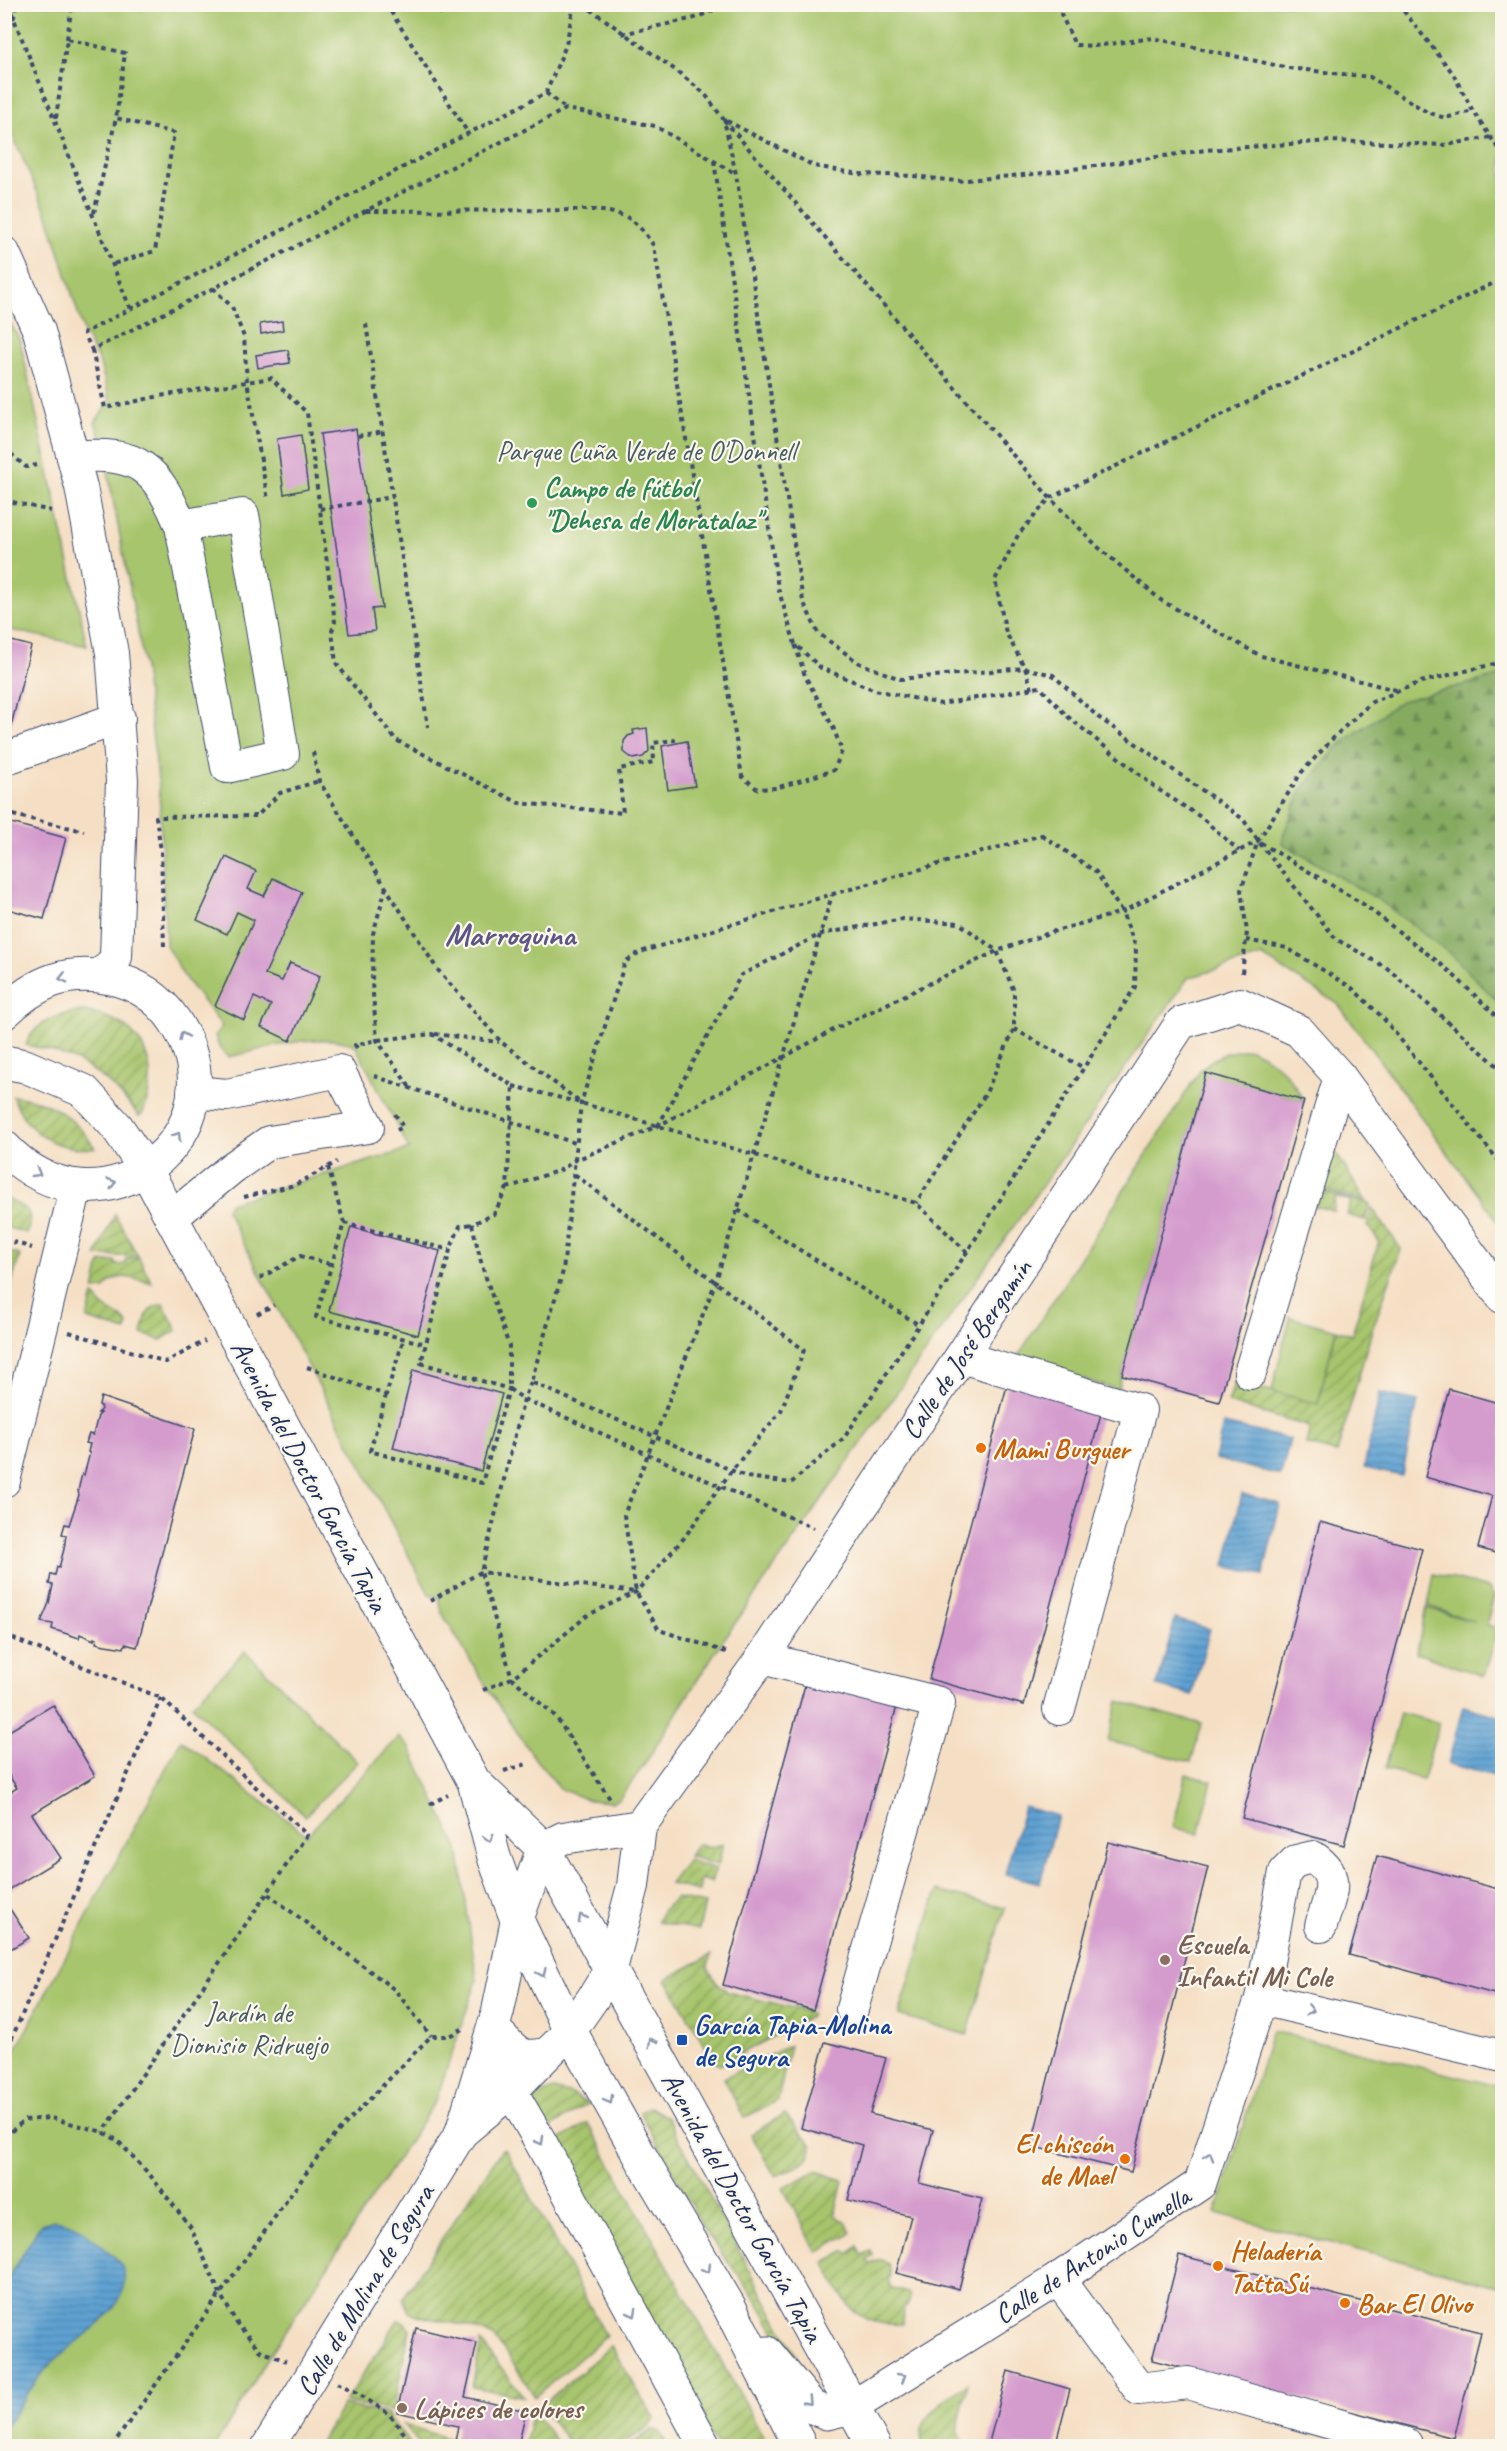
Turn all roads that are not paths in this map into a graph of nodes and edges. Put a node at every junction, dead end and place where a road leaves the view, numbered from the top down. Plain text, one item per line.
1 (4, 253) edge
2 (73, 457) junction
3 (181, 526) junction
4 (119, 718) junction
5 (4, 759) edge
6 (106, 967) junction
7 (4, 1013) edge
8 (4, 1062) edge
9 (1340, 1077) junction
10 (193, 1092) junction
11 (4, 1147) edge
12 (146, 1170) junction
13 (75, 1187) junction
14 (171, 1218) junction
15 (1503, 1297) edge
16 (961, 1357) junction
17 (1250, 1373) dead end
18 (12, 1419) edge
19 (4, 1481) edge
20 (762, 1658) junction
21 (1059, 1709) dead end
22 (474, 1782) junction
23 (640, 1826) junction
24 (591, 1833) junction
25 (543, 1848) junction
26 (633, 1886) junction
27 (517, 1920) junction
28 (1321, 1926) dead end
29 (610, 1969) junction
30 (1261, 1999) junction
31 (852, 2010) dead end
32 (499, 2023) junction
33 (570, 2031) junction
34 (545, 2054) junction
35 (1503, 2056) edge
36 (511, 2091) junction
37 (461, 2133) junction
38 (1058, 2279) junction
39 (730, 2308) junction
40 (852, 2407) junction
41 (268, 2446) edge
42 (705, 2446) edge
43 (800, 2446) edge
44 (874, 2446) edge
45 (1405, 2446) edge

1 - 2 street
2 - 3 street
2 - 4 street
3 - 3 street
4 - 5 street
4 - 6 street
6 -> 7 main road
10 -> 6 main road
8 - 12 main road, Avenida del Doctor García Tapia
9 - 15 street, Calle de José Bergamín
9 - 16 street, Calle de José Bergamín
9 - 17 street
12 -> 10 main road
10 - 14 street
11 -> 13 main road
13 -> 12 main road
12 - 14 main road, Avenida del Doctor García Tapia
13 - 18 street
14 - 22 main road, Avenida del Doctor García Tapia
16 - 20 street, Calle de José Bergamín
16 - 21 street
18 - 19 street
20 - 23 street, Calle de José Bergamín
20 - 31 street
22 - 25 main road, Avenida del Doctor García Tapia
22 -> 27 main road, Avenida del Doctor García Tapia
23 - 24 street
23 - 26 street, Calle de José Bergamín
24 - 25 street
24 - 26 street
25 - 27 street, Calle de Molina de Segura
29 -> 25 main road, Avenida del Doctor García Tapia
26 - 29 street, Calle de José Bergamín
27 - 32 street, Calle de Molina de Segura
27 -> 33 main road, Avenida del Doctor García Tapia
28 - 30 street, Calle de Antonio Cumella
29 - 33 street
40 -> 29 main road, Avenida del Doctor García Tapia
30 -> 35 street
38 -> 30 street, Calle de Antonio Cumella
32 - 34 street
32 - 36 street, Calle de Molina de Segura
32 - 37 street, Calle de Molina de Segura
33 - 34 street, Calle de Molina de Segura
33 -> 39 main road, Avenida del Doctor García Tapia
34 - 36 street, Calle de Molina de Segura
36 - 37 street, Calle de Molina de Segura
36 -> 42 street
37 - 41 street, Calle de Molina de Segura
40 -> 38 street, Calle de Antonio Cumella
38 - 45 street
39 -> 40 main road
39 - 43 main road, Avenida del Doctor García Tapia
40 - 44 main road, Avenida del Doctor García Tapia

